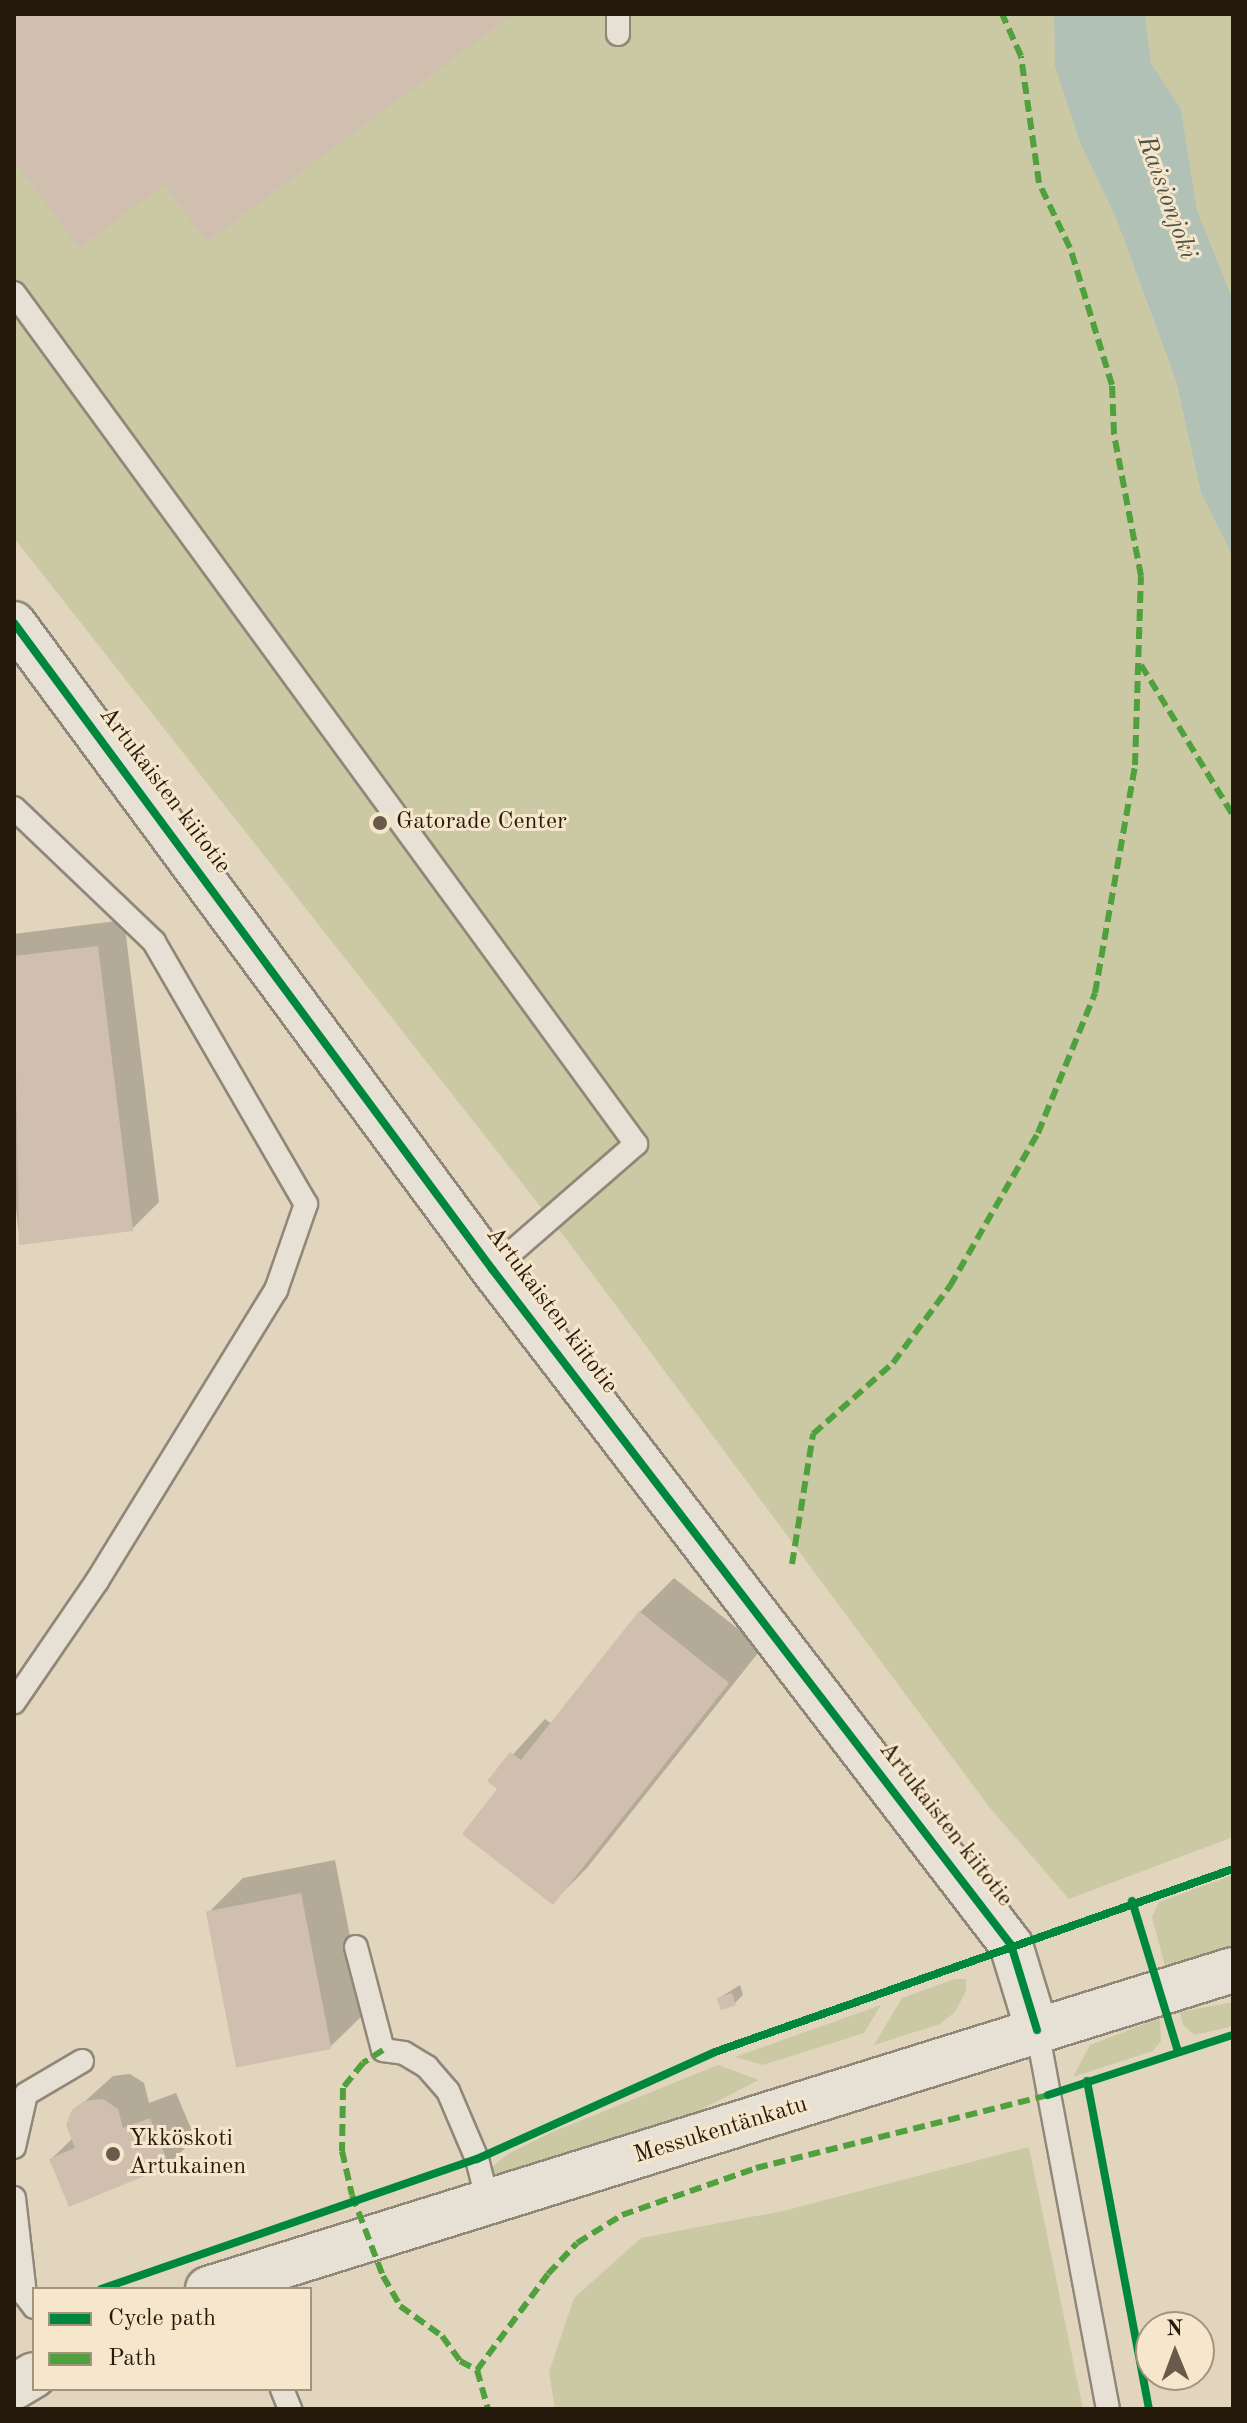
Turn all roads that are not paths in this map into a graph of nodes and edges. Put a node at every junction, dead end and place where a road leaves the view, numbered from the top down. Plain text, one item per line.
1 (14, 293) edge
2 (14, 623) edge
3 (14, 808) edge
4 (492, 1269) junction
5 (14, 1702) edge
6 (356, 1947) dead end
7 (1233, 1970) edge
8 (1037, 2030) junction
9 (82, 2061) dead end
10 (14, 2147) edge
11 (14, 2198) edge
12 (488, 2202) junction
13 (224, 2286) edge
14 (32, 2304) edge
15 (32, 2376) edge
16 (14, 2387) edge
17 (14, 2396) edge
18 (19, 2409) edge
19 (1108, 2409) edge

1 - 4 lane
2 - 4 street, Artukaisten kiitotie
3 - 5 lane
4 - 8 street, Artukaisten kiitotie
6 - 12 lane
7 - 8 street, Messukentänkatu
8 - 12 street, Messukentänkatu
8 - 19 lane
9 - 10 lane
11 - 14 lane
12 - 13 street, Messukentänkatu
15 - 16 street
17 - 18 lane

